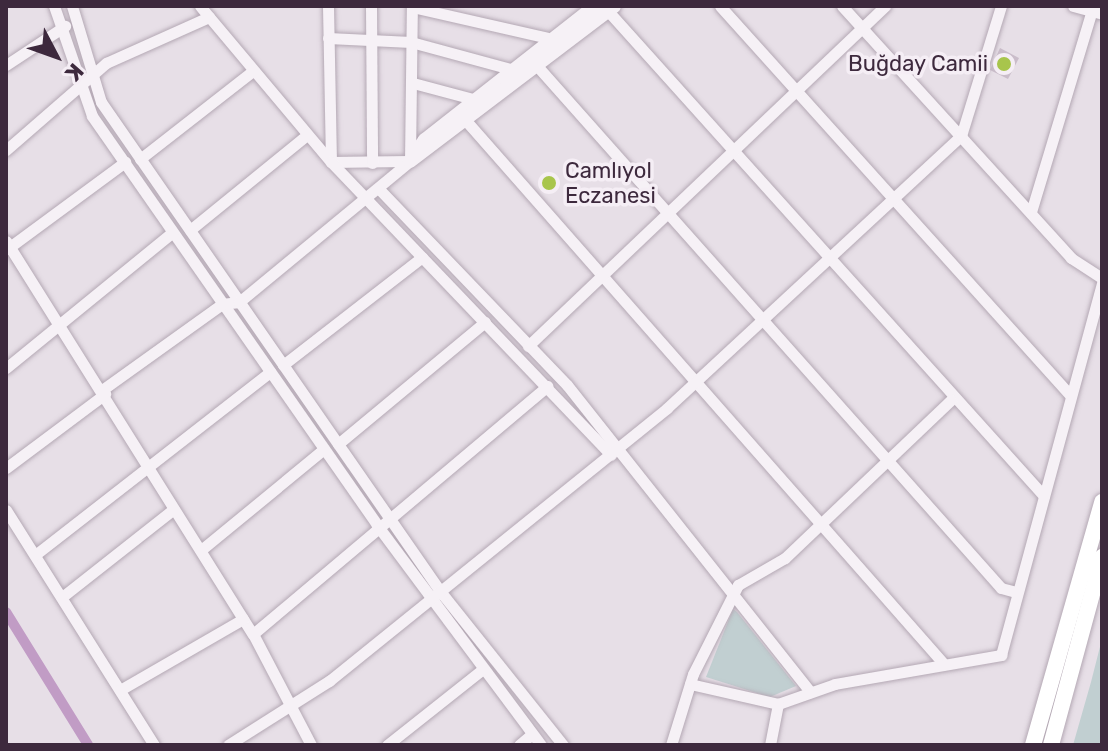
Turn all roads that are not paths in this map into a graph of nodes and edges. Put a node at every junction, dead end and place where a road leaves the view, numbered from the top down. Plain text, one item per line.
1 (54, 6) edge
2 (72, 6) edge
3 (200, 6) edge
4 (328, 6) edge
5 (371, 6) edge
6 (720, 6) edge
7 (842, 6) edge
8 (885, 6) edge
9 (1001, 6) edge
10 (1073, 6) edge
11 (412, 7) edge
12 (598, 8) edge
13 (1095, 11) edge
14 (209, 17) junction
15 (65, 26) junction
16 (863, 29) junction
17 (328, 38) junction
18 (553, 39) junction
19 (373, 40) junction
20 (411, 42) junction
21 (6, 65) edge
22 (538, 67) junction
23 (514, 70) junction
24 (250, 73) junction
25 (92, 74) junction
26 (413, 83) junction
27 (82, 89) junction
28 (793, 89) junction
29 (477, 100) junction
30 (468, 123) junction
31 (307, 135) junction
32 (961, 136) junction
33 (6, 150) edge
34 (728, 151) junction
35 (140, 159) junction
36 (410, 161) junction
37 (125, 162) junction
38 (331, 162) junction
39 (372, 163) junction
40 (380, 190) junction
41 (893, 199) junction
42 (368, 201) junction
43 (662, 212) junction
44 (1031, 212) junction
45 (190, 230) junction
46 (173, 232) junction
47 (7, 246) edge
48 (422, 257) junction
49 (827, 262) junction
50 (599, 276) junction
51 (1102, 280) edge
52 (239, 302) junction
53 (222, 304) junction
54 (485, 322) junction
55 (765, 322) junction
56 (61, 325) junction
57 (528, 346) junction
58 (283, 365) junction
59 (6, 368) edge
60 (270, 372) junction
61 (699, 381) junction
62 (548, 386) junction
63 (104, 392) junction
64 (1070, 395) junction
65 (951, 400) junction
66 (338, 444) junction
67 (618, 445) junction
68 (324, 449) junction
69 (606, 454) junction
70 (626, 458) junction
71 (885, 459) junction
72 (6, 468) edge
73 (149, 468) junction
74 (1044, 496) junction
75 (1102, 502) edge
76 (174, 509) junction
77 (6, 510) edge
78 (388, 516) junction
79 (820, 519) junction
80 (377, 525) junction
81 (201, 550) junction
82 (35, 555) junction
83 (1102, 557) edge
84 (1099, 588) edge
85 (1016, 592) junction
86 (732, 594) junction
87 (435, 595) junction
88 (62, 597) junction
89 (1071, 607) junction
90 (1091, 609) junction
91 (243, 619) junction
92 (253, 634) junction
93 (944, 664) junction
94 (483, 669) junction
95 (1053, 671) junction
96 (1073, 676) junction
97 (690, 684) junction
98 (120, 690) junction
99 (810, 692) junction
100 (778, 704) junction
101 (291, 709) junction
102 (532, 734) junction
103 (154, 745) edge
104 (228, 745) edge
105 (311, 745) edge
106 (387, 745) edge
107 (519, 745) edge
108 (541, 745) edge
109 (563, 745) edge
110 (671, 745) edge
111 (770, 745) edge
112 (1033, 745) edge
113 (1051, 745) edge

1 - 15 street
2 - 25 street
3 - 14 street
4 - 17 street
5 - 19 street
6 - 28 street
7 - 16 street
8 - 16 street
9 - 32 street
10 - 13 street
11 - 18 street
11 - 20 street
12 - 18 street
12 - 22 street
12 - 34 street
13 - 44 street
14 - 24 street
14 - 25 street
15 - 21 street
15 - 27 street
16 - 28 street
16 - 32 street
17 - 19 street
17 - 38 street
18 - 23 street
19 - 20 street
19 - 39 street
20 - 23 street
20 - 26 street
22 - 30 street
22 - 43 street
23 - 29 street
24 - 31 street
24 - 35 street
25 - 27 street
25 - 35 street
26 - 29 street
26 - 36 street
27 - 33 street
27 - 37 street
28 - 34 street
28 - 41 street
29 - 36 street
30 - 36 street
30 - 50 street
31 - 38 street
31 - 45 street
32 - 41 street
32 - 44 street
34 - 43 street
34 - 49 street
35 - 45 street
36 - 39 street
36 - 40 street
37 - 46 street
37 - 47 street
38 - 39 street
38 - 42 street
40 - 42 street
40 - 57 street
41 - 49 street
41 - 64 street
42 - 48 street
42 - 52 street
43 - 50 street
43 - 55 street
44 - 51 street
45 - 52 street
46 - 53 street
46 - 56 street
47 - 56 street
48 - 54 street
48 - 58 street
49 - 55 street
49 - 65 street
50 - 57 street
50 - 61 street
51 - 64 street
52 - 53 street
52 - 58 street
53 - 60 street
53 - 63 street
54 - 62 street
54 - 66 street
55 - 61 street
55 - 71 street
56 - 59 street
56 - 63 street
57 - 67 street
58 - 66 street
60 - 68 street
60 - 73 street
61 - 67 street
61 - 79 street
62 - 69 street
62 - 78 street
63 - 72 street
63 - 73 street
64 - 74 street
65 - 71 street
65 - 74 street
66 - 78 street
67 - 69 street
67 - 70 street
68 - 80 street
68 - 81 street
69 - 70 street
69 - 87 street
70 - 86 street
71 - 79 street
71 - 85 street
73 - 76 street
73 - 82 street
74 - 85 street
75 - 89 main road
76 - 81 street
76 - 88 street
77 - 82 street
78 - 80 street
78 - 87 street
79 - 86 street
79 - 93 street
80 - 87 street
80 - 92 street
81 - 91 street
82 - 88 street
83 - 84 main road
84 - 90 main road
85 - 93 street
86 - 97 street
86 - 99 street
87 - 94 street
87 - 101 street
87 - 109 street
88 - 98 street
89 - 90 main road
89 - 95 main road
90 - 96 main road
91 - 92 street
91 - 98 street
92 - 101 street
93 - 99 street
94 - 102 street
94 - 106 street
95 - 96 main road
95 - 112 main road
96 - 113 main road
97 - 100 street
97 - 110 street
98 - 103 street
99 - 100 street
100 - 111 street
101 - 104 street
101 - 105 street
102 - 107 street
102 - 108 street

